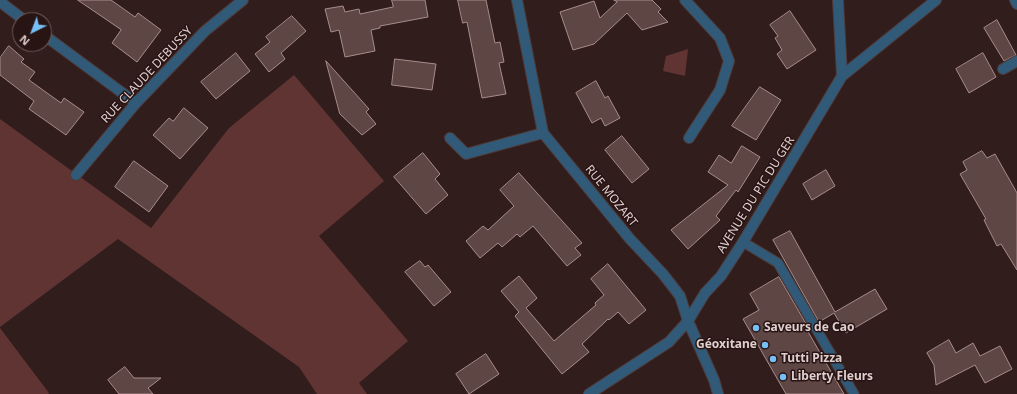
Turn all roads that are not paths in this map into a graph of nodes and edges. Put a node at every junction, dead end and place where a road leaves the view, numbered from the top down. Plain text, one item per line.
1 (1, 0) edge
2 (243, 0) edge
3 (517, 0) edge
4 (685, 0) edge
5 (838, 0) edge
6 (936, 0) edge
7 (1015, 0) edge
8 (1017, 4) edge
9 (14, 12) edge
10 (52, 41) edge
11 (1017, 61) edge
12 (1002, 69) dead end
13 (842, 76) junction
14 (136, 103) junction
15 (543, 133) junction
16 (450, 138) dead end
17 (690, 138) dead end
18 (76, 175) dead end
19 (743, 242) junction
20 (688, 321) junction
21 (589, 394) edge
22 (718, 394) edge
23 (854, 394) edge

1 - 9 street
2 - 14 street, RUE CLAUDE DEBUSSY
3 - 15 street, RUE MOZART
4 - 17 street
5 - 13 street
6 - 13 street, AVENUE DU PIC DU GER
7 - 8 street
10 - 14 street
11 - 12 street
13 - 19 street, AVENUE DU PIC DU GER
14 - 18 street, RUE CLAUDE DEBUSSY
15 - 16 street
15 - 20 street, RUE MOZART
19 - 20 street, AVENUE DU PIC DU GER
19 - 23 lane
20 - 21 street, AVENUE DU PIC DU GER
20 - 22 street, RUE MOZART

